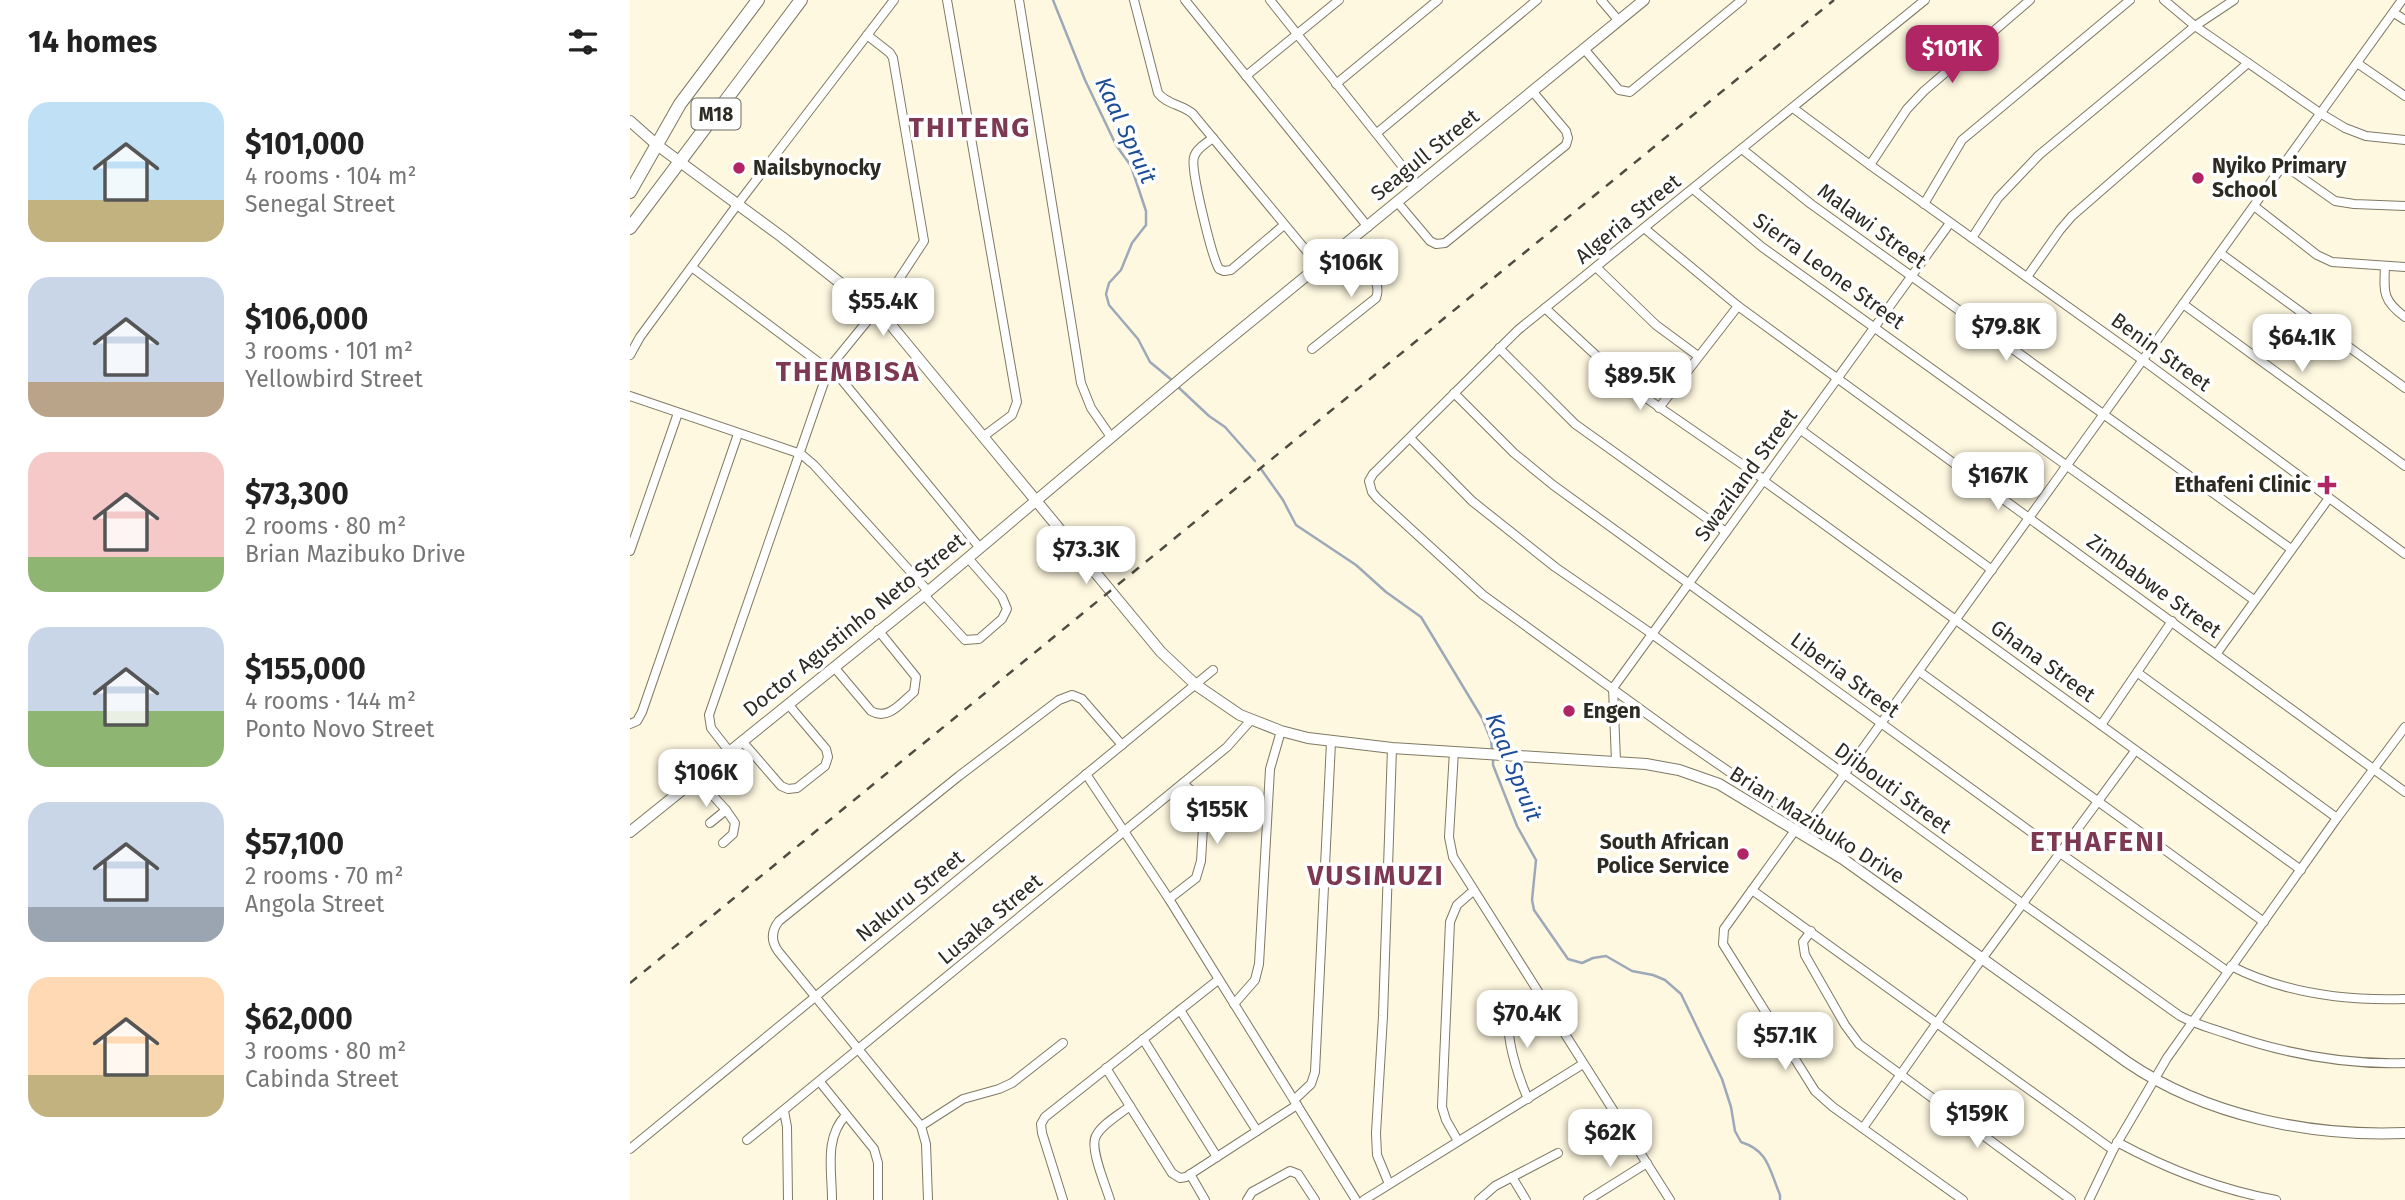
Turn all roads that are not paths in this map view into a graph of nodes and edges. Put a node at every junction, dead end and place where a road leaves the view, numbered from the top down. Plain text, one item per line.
1 (758, 0) edge
2 (801, 0) edge
3 (894, 0) edge
4 (947, 0) edge
5 (1019, 0) edge
6 (1134, 0) edge
7 (1185, 0) edge
8 (1270, 0) edge
9 (1339, 0) edge
10 (1438, 0) edge
11 (1537, 0) edge
12 (1601, 0) edge
13 (1644, 0) edge
14 (1742, 0) edge
15 (1926, 0) edge
16 (2030, 0) edge
17 (2130, 0) edge
18 (2164, 0) edge
19 (2234, 0) edge
20 (2402, 0) edge
21 (2394, 13) junction
22 (2405, 20) edge
23 (1619, 21) junction
24 (2195, 26) junction
25 (1297, 34) junction
26 (867, 35) junction
27 (1585, 50) junction
28 (2357, 63) junction
29 (2249, 64) junction
30 (1247, 76) junction
31 (1336, 83) junction
32 (1533, 92) junction
33 (2405, 96) edge
34 (1793, 108) junction
35 (2320, 113) junction
36 (630, 121) edge
37 (1377, 133) junction
38 (1213, 138) junction
39 (2405, 140) edge
40 (657, 145) junction
41 (1742, 149) junction
42 (680, 162) junction
43 (2284, 165) junction
44 (1870, 166) junction
45 (1418, 186) junction
46 (1693, 189) junction
47 (630, 192) edge
48 (1398, 203) junction
49 (1924, 204) junction
50 (737, 205) junction
51 (2254, 206) junction
52 (2405, 206) edge
53 (1950, 223) junction
54 (1284, 225) junction
55 (1368, 227) junction
56 (630, 228) edge
57 (1644, 228) junction
58 (1972, 238) junction
59 (1346, 245) junction
60 (2220, 253) junction
61 (1319, 266) junction
62 (2385, 266) junction
63 (1595, 267) junction
64 (2405, 267) edge
65 (693, 268) junction
66 (1911, 276) junction
67 (2027, 276) junction
68 (2183, 304) junction
69 (1738, 306) junction
70 (1545, 308) junction
71 (876, 310) junction
72 (2405, 317) edge
73 (1875, 327) junction
74 (1499, 348) junction
75 (1312, 349) dead end
76 (630, 355) edge
77 (1698, 356) junction
78 (2144, 361) junction
79 (829, 368) junction
80 (1837, 379) junction
81 (2405, 388) edge
82 (1454, 393) junction
83 (630, 396) edge
84 (1659, 408) junction
85 (678, 413) junction
86 (2105, 416) junction
87 (1801, 430) junction
88 (738, 434) junction
89 (984, 436) junction
90 (1111, 437) junction
91 (1410, 438) junction
92 (801, 454) junction
93 (2068, 466) junction
94 (2405, 466) edge
95 (1764, 481) junction
96 (2329, 498) junction
97 (1035, 500) junction
98 (2030, 517) junction
99 (1726, 532) junction
100 (980, 548) junction
101 (2291, 549) junction
102 (630, 551) edge
103 (2405, 554) edge
104 (968, 558) junction
105 (1992, 570) junction
106 (1690, 583) junction
107 (926, 593) junction
108 (2254, 600) junction
109 (1956, 620) junction
110 (2172, 621) junction
111 (878, 631) junction
112 (1653, 634) junction
113 (2217, 653) junction
114 (835, 667) junction
115 (1213, 670) dead end
116 (1920, 673) junction
117 (2138, 673) junction
118 (1196, 685) junction
119 (1613, 688) junction
120 (788, 704) junction
121 (1251, 720) junction
122 (634, 722) edge
123 (1882, 723) junction
124 (2101, 725) junction
125 (2405, 727) edge
126 (1281, 731) junction
127 (741, 741) junction
128 (1331, 742) junction
129 (1122, 745) junction
130 (1392, 748) junction
131 (729, 751) junction
132 (1454, 751) junction
133 (2135, 751) junction
134 (1616, 761) junction
135 (2375, 769) junction
136 (1086, 774) junction
137 (1845, 775) junction
138 (696, 777) junction
139 (1183, 783) junction
140 (2405, 792) edge
141 (2098, 801) junction
142 (1776, 804) dead end
143 (726, 810) junction
144 (2337, 818) junction
145 (710, 823) dead end
146 (1124, 831) junction
147 (1799, 831) junction
148 (630, 832) edge
149 (723, 843) dead end
150 (2060, 853) junction
151 (2301, 870) junction
152 (1752, 890) junction
153 (1473, 891) junction
154 (1169, 899) junction
155 (2023, 904) junction
156 (2264, 922) junction
157 (1811, 931) junction
158 (1982, 959) junction
159 (2229, 968) junction
160 (1218, 980) junction
161 (1520, 995) dead end
162 (816, 996) junction
163 (2405, 999) edge
164 (1234, 1004) junction
165 (1180, 1010) junction
166 (2192, 1022) junction
167 (1937, 1023) junction
168 (1143, 1039) junction
169 (1063, 1043) dead end
170 (859, 1049) junction
171 (2405, 1063) edge
172 (1583, 1064) junction
173 (1106, 1068) junction
174 (1900, 1076) junction
175 (2154, 1079) junction
176 (820, 1082) junction
177 (1528, 1099) junction
178 (1295, 1103) junction
179 (1130, 1106) junction
180 (785, 1111) junction
181 (846, 1115) junction
182 (1580, 1119) dead end
183 (1619, 1121) junction
184 (920, 1126) junction
185 (1863, 1128) junction
186 (1257, 1131) junction
187 (2405, 1133) edge
188 (747, 1140) dead end
189 (1458, 1142) junction
190 (2115, 1146) junction
191 (630, 1149) edge
192 (1558, 1153) dead end
193 (1217, 1157) junction
194 (1647, 1163) junction
195 (1191, 1174) junction
196 (1512, 1177) junction
197 (1389, 1184) junction
198 (2266, 1199) edge
199 (788, 1200) edge
200 (832, 1200) edge
201 (878, 1200) edge
202 (928, 1200) edge
203 (1063, 1200) edge
204 (1110, 1200) edge
205 (1206, 1200) edge
206 (1247, 1200) edge
207 (1315, 1200) edge
208 (1356, 1200) edge
209 (1364, 1200) edge
210 (1479, 1200) edge
211 (1526, 1200) edge
212 (1588, 1200) edge
213 (1670, 1200) edge
214 (1963, 1200) edge
215 (2071, 1200) edge
216 (2089, 1200) edge
217 (2276, 1200) edge

1 - 40 main road, M18
2 - 42 main road, M18
3 - 26 street
4 - 89 street
5 - 90 street
6 - 38 street
7 - 30 street
8 - 25 street
9 - 25 street
10 - 31 street
11 - 37 street
12 - 23 street
13 - 23 street, Seagull Street
14 - 27 street
15 - 34 street, Algeria Street
16 - 44 street
17 - 49 street
18 - 24 street
19 - 24 street
20 - 21 street
21 - 22 street
21 - 28 street
23 - 27 street, Seagull Street
24 - 29 street
24 - 58 street
25 - 30 street
25 - 31 street
26 - 50 street
26 - 71 street
27 - 32 street, Seagull Street
28 - 33 street
28 - 35 street
29 - 35 street
29 - 67 street
30 - 55 street
31 - 37 street
32 - 45 street, Seagull Street
32 - 48 street
34 - 41 street, Algeria Street
34 - 44 street, Benin Street
35 - 39 street
35 - 43 street
36 - 40 street, Brian Mazibuko Drive
37 - 45 street
38 - 54 street
38 - 54 street
40 - 42 street, Brian Mazibuko Drive
40 - 47 main road, M18
41 - 46 street, Algeria Street
41 - 66 street, Malawi Street
42 - 50 street, Brian Mazibuko Drive
42 - 56 main road, M18
43 - 51 street
43 - 52 street
44 - 49 street, Benin Street
45 - 48 street, Seagull Street
46 - 57 street, Algeria Street
46 - 73 street, Sierra Leone Street
48 - 55 street, Seagull Street
49 - 53 street, Benin Street
50 - 65 street
50 - 71 street, Brian Mazibuko Drive
51 - 60 street
51 - 62 street
53 - 58 street, Benin Street
53 - 66 street, Swaziland Street
54 - 61 street
55 - 59 street, Seagull Street
57 - 63 street, Algeria Street
57 - 69 street, Zimbabwe Street
58 - 67 street, Benin Street
59 - 61 street, Seagull Street
59 - 75 street
60 - 68 street
60 - 81 street
61 - 90 street, Seagull Street
62 - 64 street
62 - 72 street
63 - 70 street, Algeria Street
63 - 77 street
65 - 76 street
65 - 79 street
66 - 73 street, Swaziland Street
66 - 86 street, Malawi Street
67 - 78 street, Benin Street
68 - 78 street
68 - 94 street
69 - 77 street
69 - 80 street, Zimbabwe Street
70 - 74 street, Algeria Street
70 - 84 street, Ghana Street
71 - 79 street
71 - 89 street, Brian Mazibuko Drive
73 - 80 street, Swaziland Street
73 - 93 street, Sierra Leone Street
74 - 82 street, Algeria Street
74 - 99 street
77 - 84 street
78 - 86 street
78 - 96 street, Benin Street
79 - 92 street
79 - 100 street
80 - 87 street, Swaziland Street
80 - 98 street, Zimbabwe Street
82 - 91 street, Algeria Street
82 - 106 street, Liberia Street
83 - 85 street
84 - 95 street, Ghana Street
85 - 88 street
85 - 102 street
86 - 93 street
86 - 101 street, Malawi Street
87 - 95 street, Swaziland Street
87 - 105 street
88 - 92 street
88 - 122 street
89 - 97 street, Brian Mazibuko Drive
90 - 97 street, Seagull Street
91 - 112 street, Djibouti Street
91 - 119 street, Algeria Street
92 - 107 street
92 - 131 street
93 - 98 street
93 - 108 street, Sierra Leone Street
95 - 99 street, Swaziland Street
95 - 109 street, Ghana Street
96 - 101 street
96 - 103 street, Benin Street
97 - 100 street, Doctor Agustinho Neto Street
97 - 118 street, Brian Mazibuko Drive
98 - 105 street
98 - 110 street, Zimbabwe Street
99 - 106 street, Swaziland Street
100 - 104 street, Doctor Agustinho Neto Street
101 - 108 street
104 - 107 street, Doctor Agustinho Neto Street
104 - 107 street
105 - 109 street
106 - 112 street, Swaziland Street
106 - 123 street, Liberia Street
107 - 111 street, Doctor Agustinho Neto Street
108 - 113 street
109 - 116 street
109 - 124 street, Ghana Street
110 - 113 street, Zimbabwe Street
110 - 117 street
111 - 114 street, Doctor Agustinho Neto Street
111 - 114 street
112 - 119 street, Swaziland Street
112 - 137 street, Djibouti Street
113 - 135 street, Zimbabwe Street
114 - 120 street, Doctor Agustinho Neto Street
115 - 118 street, Nakuru Street
116 - 123 street
116 - 141 street
117 - 124 street
117 - 144 street
118 - 121 street, Brian Mazibuko Drive
118 - 129 street, Nakuru Street
119 - 134 street
119 - 142 street
120 - 127 street, Doctor Agustinho Neto Street
120 - 127 street
121 - 126 street, Brian Mazibuko Drive
121 - 139 street, Lusaka Street
123 - 137 street
123 - 150 street, Liberia Street
124 - 133 street, Ghana Street
125 - 135 street
126 - 128 street, Brian Mazibuko Drive
126 - 164 street
127 - 131 street, Doctor Agustinho Neto Street
128 - 130 street, Brian Mazibuko Drive
128 - 178 street
129 - 136 street, Nakuru Street
129 - 162 street
130 - 132 street, Brian Mazibuko Drive
130 - 197 street
131 - 138 street, Doctor Agustinho Neto Street
132 - 134 street, Brian Mazibuko Drive
132 - 153 street
133 - 141 street
133 - 151 street, Ghana Street
134 - 147 street, Brian Mazibuko Drive
135 - 140 street, Zimbabwe Street
135 - 144 street
136 - 146 street
136 - 162 street, Nakuru Street
137 - 147 street
137 - 155 street, Djibouti Street
138 - 143 street
138 - 148 street, Doctor Agustinho Neto Street
139 - 146 street, Lusaka Street
139 - 154 street
141 - 150 street
141 - 156 street
143 - 145 street
143 - 149 street
144 - 151 street
146 - 154 street
146 - 170 street, Lusaka Street
147 - 152 street
147 - 158 street, Brian Mazibuko Drive
150 - 155 street
150 - 159 street, Liberia Street
151 - 156 street
152 - 157 street
152 - 185 street
153 - 172 street
153 - 189 street
154 - 160 street
155 - 158 street
155 - 166 street, Djibouti Street
156 - 159 street
157 - 167 street
157 - 174 street
158 - 167 street
158 - 175 street, Brian Mazibuko Drive
159 - 163 street, Liberia Street
159 - 166 street
160 - 164 street
160 - 165 street
161 - 177 street
162 - 170 street
162 - 191 street, Nakuru Street
164 - 178 street
165 - 168 street
165 - 186 street
166 - 171 street, Djibouti Street
166 - 175 street
167 - 174 street
167 - 190 street
168 - 173 street
168 - 193 street
169 - 184 street
170 - 176 street, Lusaka Street
170 - 184 street
172 - 177 street
172 - 183 street
173 - 179 street
173 - 203 street
174 - 185 street
174 - 215 street
175 - 187 street, Brian Mazibuko Drive
175 - 190 street
176 - 180 street, Lusaka Street
176 - 181 street
177 - 189 street
178 - 186 street
178 - 208 street
179 - 195 street
179 - 204 street
180 - 188 street, Lusaka Street
180 - 199 street
181 - 200 street
181 - 201 street
182 - 183 street
183 - 194 street
184 - 202 street
185 - 214 street
186 - 193 street
189 - 197 street
190 - 198 street
190 - 216 street
192 - 196 street
193 - 195 street
194 - 212 street
194 - 213 street
195 - 205 street
196 - 210 street
196 - 211 street
197 - 209 street
198 - 217 street
206 - 207 street

